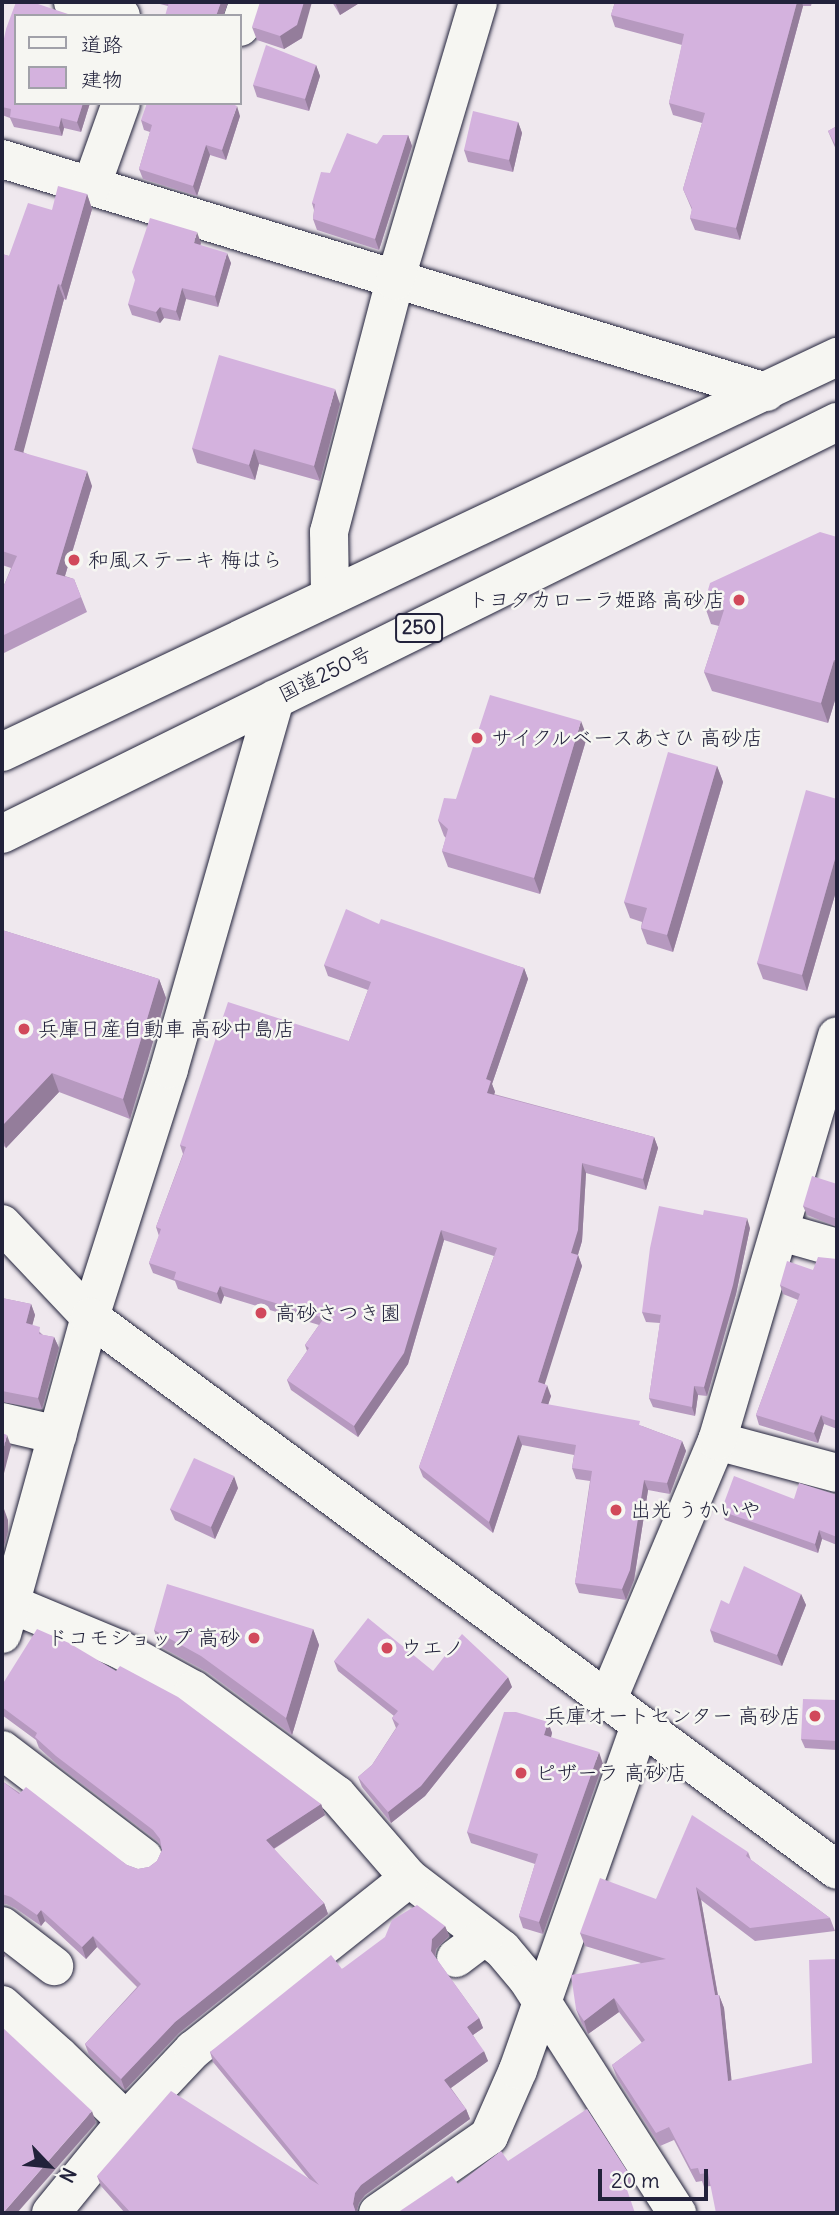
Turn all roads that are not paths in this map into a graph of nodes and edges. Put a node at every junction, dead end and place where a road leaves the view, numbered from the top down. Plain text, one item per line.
1 (73, 2) edge
2 (469, 10) edge
3 (114, 14) edge
4 (120, 105) edge
5 (2, 159) edge
6 (91, 187) junction
7 (396, 281) junction
8 (837, 357) edge
9 (766, 392) junction
10 (837, 422) edge
11 (330, 594) junction
12 (275, 699) junction
13 (2, 752) edge
14 (2, 834) edge
15 (837, 1036) edge
16 (2, 1224) edge
17 (781, 1233) junction
18 (837, 1248) edge
19 (90, 1317) junction
20 (2, 1422) edge
21 (58, 1435) junction
22 (718, 1441) junction
23 (837, 1473) edge
24 (6, 1619) edge
25 (607, 1701) junction
26 (640, 1725) junction
27 (2, 1750) edge
28 (144, 1858) dead end
29 (837, 1870) edge
30 (409, 1878) junction
31 (2, 1926) edge
32 (54, 1966) dead end
33 (542, 2000) junction
34 (2, 2005) edge
35 (126, 2121) junction
36 (51, 2213) edge
37 (379, 2213) edge
38 (677, 2213) edge

1 - 3 main road
2 - 7 main road
4 - 6 main road
5 - 6 main road
6 - 7 main road
7 - 9 main road
7 - 11 main road
8 - 9 main road
9 - 11 main road
10 - 12 main road, 国道250号 / 250
11 - 13 main road
12 - 14 main road, 国道250号 / 250
12 - 19 main road
15 - 17 main road
16 - 19 main road
17 - 18 main road
17 - 22 main road
19 - 21 main road
19 - 25 main road
20 - 21 main road
21 - 24 main road
22 - 23 main road
22 - 25 main road
24 - 30 main road
25 - 26 main road
26 - 29 main road
26 - 33 main road
27 - 28 main road
30 - 33 main road
30 - 35 main road
31 - 32 main road
33 - 37 main road
33 - 38 main road
34 - 35 main road
35 - 36 main road

